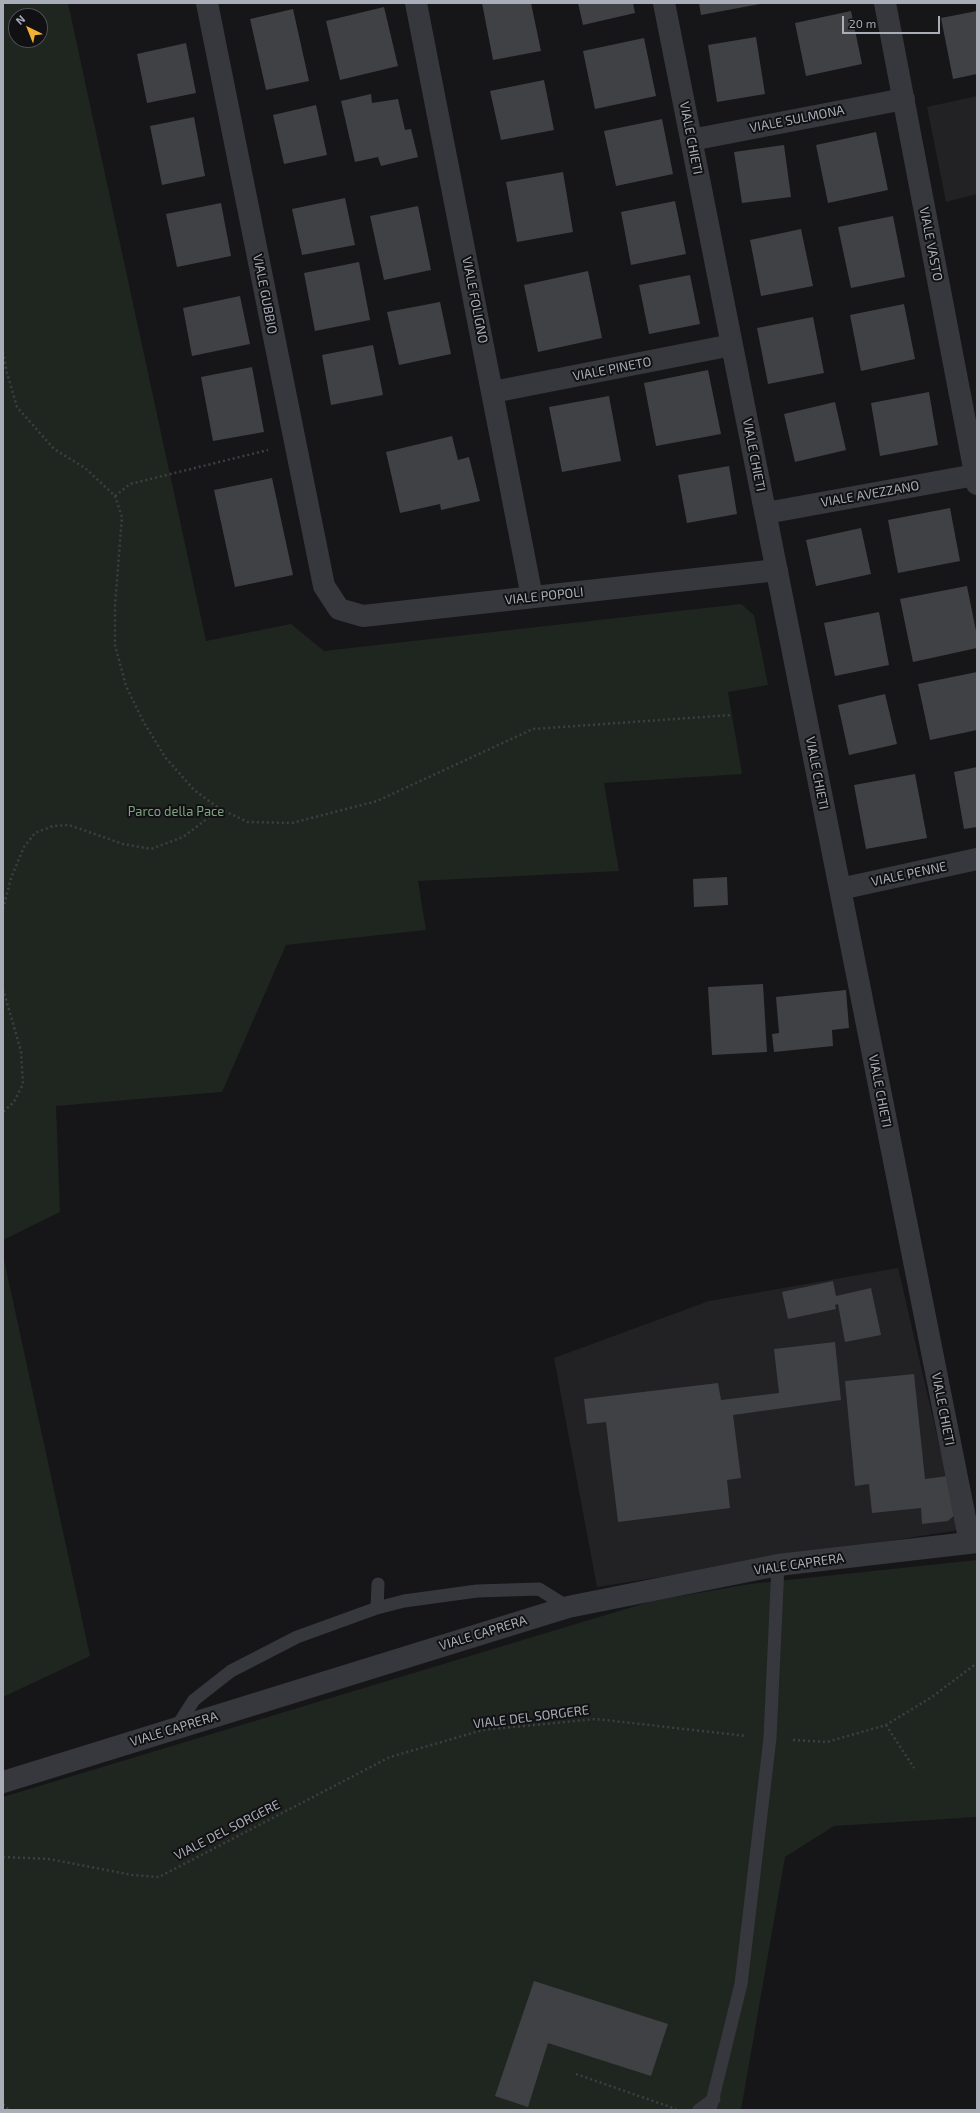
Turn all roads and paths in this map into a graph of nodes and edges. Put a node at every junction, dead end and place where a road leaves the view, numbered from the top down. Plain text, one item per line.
1 (207, 3) edge
2 (416, 3) edge
3 (664, 3) edge
4 (885, 3) edge
5 (904, 99) junction
6 (691, 140) junction
7 (732, 345) junction
8 (3, 352) edge
9 (493, 392) junction
10 (296, 443) junction
11 (976, 480) edge
12 (115, 496) junction
13 (766, 514) junction
14 (776, 570) junction
15 (324, 586) joint
16 (532, 597) junction
17 (732, 715) dead end
18 (220, 809) junction
19 (977, 859) edge
20 (840, 889) junction
21 (3, 909) edge
22 (3, 989) edge
23 (3, 1112) edge
24 (974, 1543) edge
25 (778, 1565) junction
26 (378, 1584) dead end
27 (568, 1607) junction
28 (376, 1608) junction
29 (977, 1663) edge
30 (886, 1724) junction
31 (176, 1728) junction
32 (770, 1738) junction
33 (914, 1768) dead end
34 (3, 1782) edge
35 (3, 1857) edge
36 (576, 2074) dead end
37 (3, 2104) edge
38 (712, 2104) edge
39 (9, 2110) edge
40 (679, 2110) edge
41 (699, 2110) edge

1 - 10 street, VIALE GUBBIO
2 - 9 street, VIALE FOLIGNO
3 - 6 street, VIALE CHIETI
4 - 5 street, VIALE VASTO
5 - 6 street, VIALE SULMONA
5 - 11 street, VIALE VASTO
6 - 7 street, VIALE CHIETI
7 - 9 street, VIALE PINETO
7 - 13 street, VIALE CHIETI
8 - 12 path
9 - 16 street, VIALE FOLIGNO
10 - 12 path
10 - 15 street, VIALE GUBBIO
11 - 13 street, VIALE AVEZZANO
12 - 18 path
13 - 14 street, VIALE CHIETI
14 - 16 street, VIALE POPOLI
14 - 20 street, VIALE CHIETI
15 - 16 street, VIALE POPOLI
17 - 18 path
18 - 21 path
19 - 20 street, VIALE PENNE
20 - 24 street, VIALE CHIETI
22 - 23 path
24 - 25 street, VIALE CAPRERA
25 - 27 street, VIALE CAPRERA
25 - 32 lane
26 - 28 lane
27 - 28 lane
27 - 31 street, VIALE CAPRERA
28 - 31 lane
29 - 30 path, VIALE DEL SORGERE
30 - 32 path, VIALE DEL SORGERE
30 - 33 path
31 - 34 street, VIALE CAPRERA
32 - 35 path, VIALE DEL SORGERE
32 - 38 lane
36 - 40 path
37 - 39 path
38 - 41 lane

